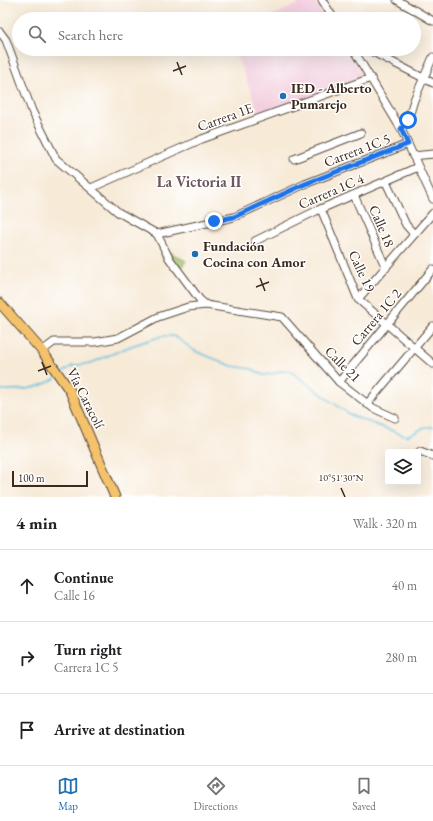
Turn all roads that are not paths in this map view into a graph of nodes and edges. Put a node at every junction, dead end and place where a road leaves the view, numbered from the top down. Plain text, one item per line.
1 (322, 0) edge
2 (397, 0) edge
3 (330, 12) edge
4 (417, 12) edge
5 (421, 15) edge
6 (433, 22) edge
7 (0, 32) edge
8 (357, 56) edge
9 (381, 56) edge
10 (433, 57) edge
11 (424, 77) junction
12 (371, 78) junction
13 (433, 83) edge
14 (401, 129) junction
15 (361, 133) dead end
16 (408, 144) junction
17 (433, 154) edge
18 (414, 156) junction
19 (294, 159) dead end
20 (418, 167) junction
21 (386, 182) junction
22 (91, 188) junction
23 (354, 195) junction
24 (433, 199) edge
25 (321, 209) junction
26 (433, 213) edge
27 (157, 234) junction
28 (414, 234) junction
29 (255, 241) dead end
30 (386, 268) junction
31 (433, 271) edge
32 (358, 299) junction
33 (0, 303) edge
34 (206, 305) junction
35 (387, 323) junction
36 (433, 326) edge
37 (414, 347) junction
38 (42, 351) junction
39 (433, 364) edge
40 (339, 382) junction
41 (367, 404) junction
42 (395, 418) dead end
43 (421, 451) edge
44 (433, 456) edge
45 (115, 497) edge

1 - 3 street
2 - 4 street
5 - 6 street
7 - 22 street
8 - 12 street
9 - 11 street
10 - 11 street
11 - 13 street
11 - 14 street
12 - 14 street
12 - 22 street, Carrera 1E
14 - 16 street
15 - 19 street
16 - 18 street
16 - 27 street, Carrera 1C 5
17 - 18 street
18 - 20 street
20 - 21 street, Carrera 1C 4
20 - 24 street
21 - 23 street, Carrera 1C 4
21 - 28 street
22 - 27 street
23 - 25 street, Carrera 1C 4
23 - 30 street, Calle 18
25 - 29 street, Carrera 1C 4
25 - 32 street, Calle 19
26 - 28 street
27 - 34 street
28 - 30 street
30 - 32 street
31 - 35 street, Carrera 1C 2
32 - 35 street, Calle 19
33 - 38 main road, Vía Caracolí
34 - 38 street
34 - 40 street, Calle 21
35 - 37 street, Calle 19
35 - 40 street, Carrera 1C 2
36 - 37 street
37 - 39 street, Calle 19
37 - 41 street
38 - 45 main road, Vía Caracolí
40 - 41 street, Calle 21
41 - 42 street, Calle 21
43 - 44 street

